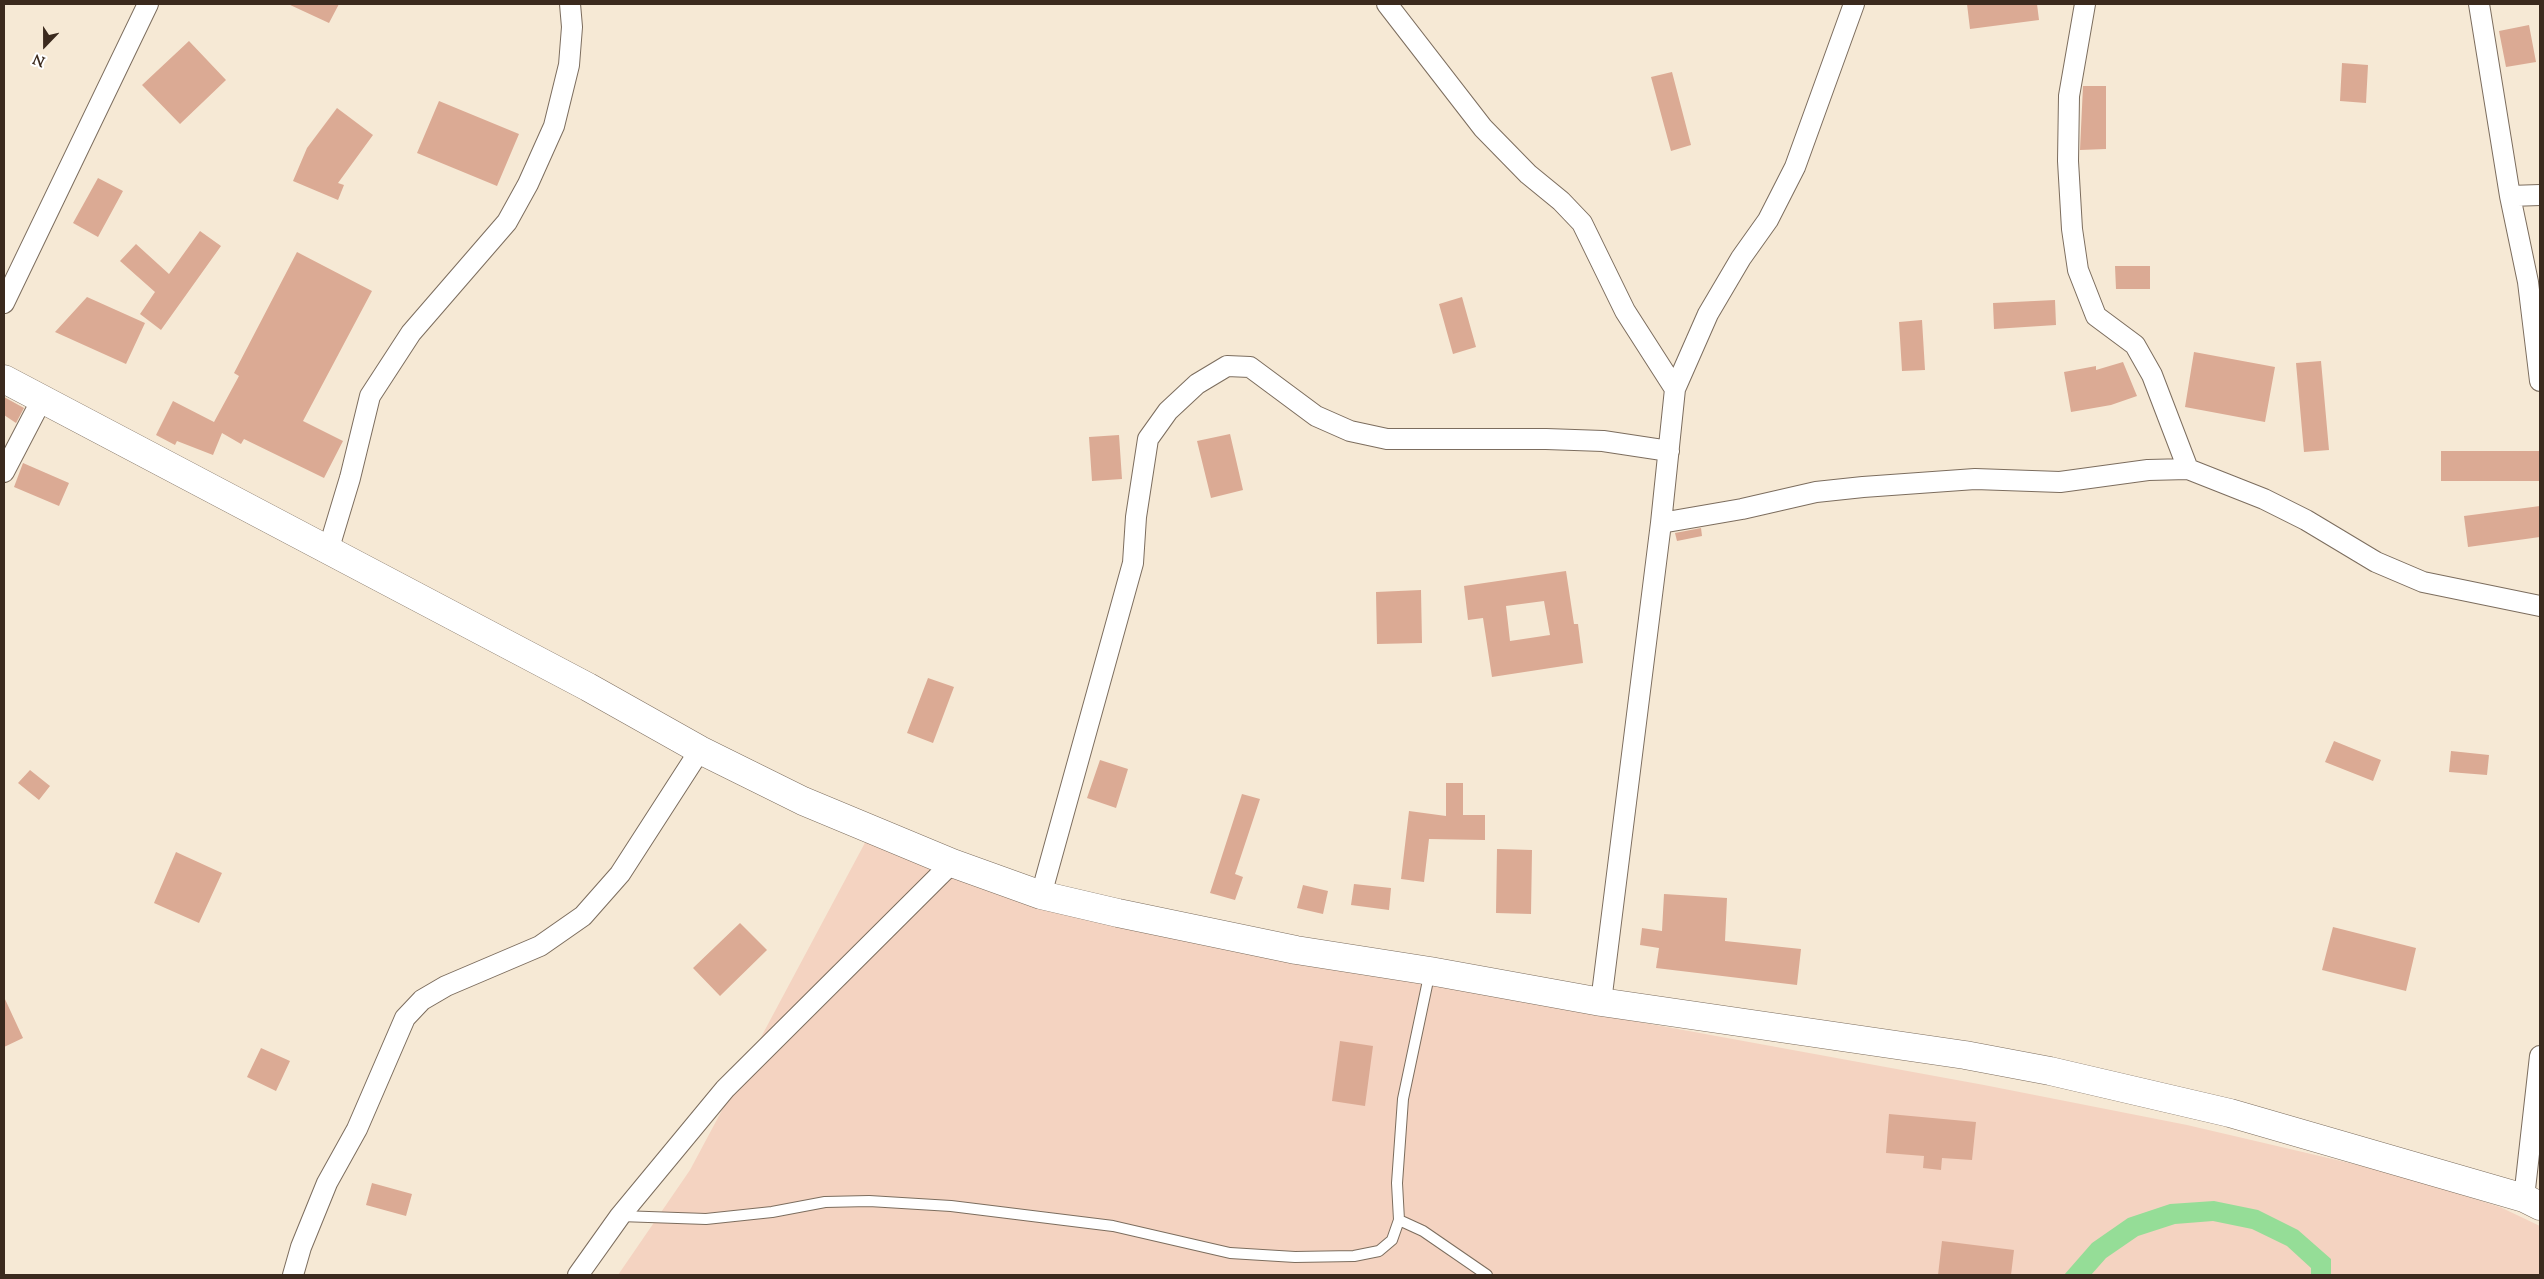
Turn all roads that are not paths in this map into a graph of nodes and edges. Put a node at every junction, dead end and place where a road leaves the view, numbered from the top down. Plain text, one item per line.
1 (148, 4) edge
2 (570, 4) edge
3 (1387, 4) edge
4 (1854, 4) edge
5 (2085, 4) edge
6 (2479, 4) edge
7 (2540, 195) edge
8 (2510, 196) junction
9 (4, 303) edge
10 (4, 379) edge
11 (2540, 381) edge
12 (1675, 389) junction
13 (42, 399) junction
14 (1669, 451) junction
15 (2188, 469) junction
16 (4, 472) edge
17 (1661, 523) junction
18 (328, 551) junction
19 (2540, 606) edge
20 (700, 750) junction
21 (952, 864) junction
22 (1041, 894) junction
23 (1430, 971) junction
24 (1601, 1002) junction
25 (2540, 1056) edge
26 (2532, 1202) edge
27 (620, 1216) junction
28 (1399, 1220) junction
29 (293, 1275) edge
30 (578, 1275) edge
31 (1487, 1275) edge

1 - 9 street
2 - 18 street
3 - 12 street
4 - 12 street
5 - 15 street
6 - 8 street
7 - 8 street
8 - 11 street
10 - 13 main road
12 - 14 street
13 - 16 street
13 - 18 main road
14 - 17 street
14 - 22 street
15 - 17 street
15 - 19 street
17 - 24 street
18 - 20 main road
20 - 21 main road
20 - 29 street
21 - 22 main road
21 - 27 street
22 - 23 main road
23 - 24 main road
23 - 28 lane
24 - 26 main road
25 - 26 street
27 - 28 lane
27 - 30 street
28 - 31 lane

